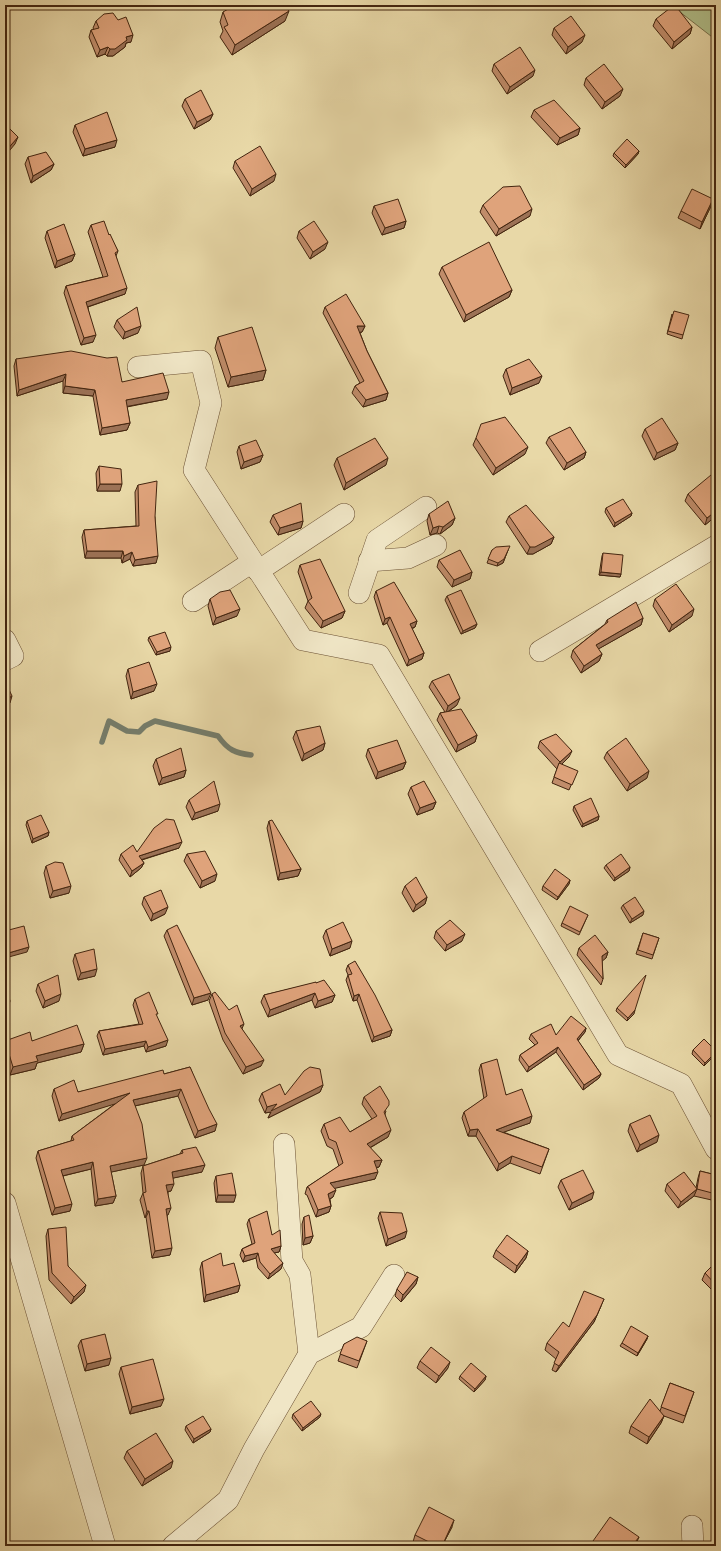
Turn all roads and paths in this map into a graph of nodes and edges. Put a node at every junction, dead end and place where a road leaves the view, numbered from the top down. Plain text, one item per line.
1 (138, 367) dead end
2 (426, 507) dead end
3 (344, 514) dead end
4 (436, 545) dead end
5 (716, 546) edge
6 (369, 561) junction
7 (255, 566) junction
8 (359, 592) dead end
9 (193, 601) dead end
10 (5, 640) edge
11 (540, 651) dead end
12 (5, 660) edge
13 (284, 1144) dead end
14 (716, 1149) edge
15 (5, 1203) edge
16 (394, 1275) dead end
17 (309, 1354) junction
18 (105, 1546) edge
19 (173, 1546) edge

1 - 7 street
2 - 6 street
3 - 7 street
4 - 6 street
5 - 11 street
6 - 8 street
7 - 9 street
7 - 14 street
10 - 12 street
13 - 17 street
15 - 18 street
16 - 17 street
17 - 19 street

